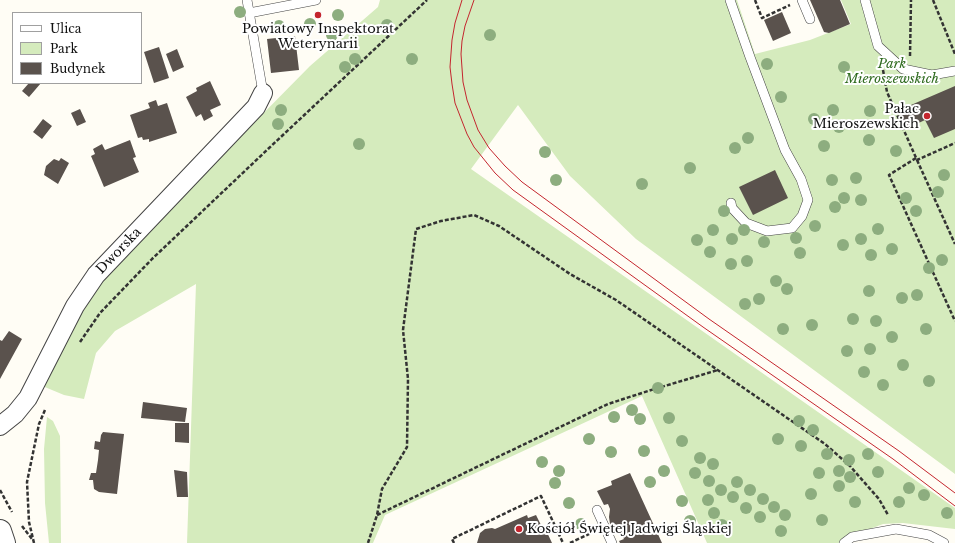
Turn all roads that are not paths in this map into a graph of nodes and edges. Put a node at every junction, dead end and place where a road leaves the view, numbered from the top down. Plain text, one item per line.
1 (247, 0) edge
2 (316, 0) edge
3 (730, 0) edge
4 (802, 0) edge
5 (864, 0) edge
6 (249, 13) junction
7 (810, 20) dead end
8 (955, 71) edge
9 (263, 93) joint
10 (731, 203) dead end
11 (0, 426) edge
12 (597, 510) dead end
13 (0, 531) edge
14 (4, 543) edge
15 (612, 543) edge
16 (844, 543) edge
17 (944, 543) edge

1 - 6 lane
2 - 6 lane
3 - 10 lane
4 - 7 lane
5 - 8 lane
6 - 9 lane
9 - 11 street, Dworska
12 - 15 lane
13 - 14 street
16 - 17 lane

